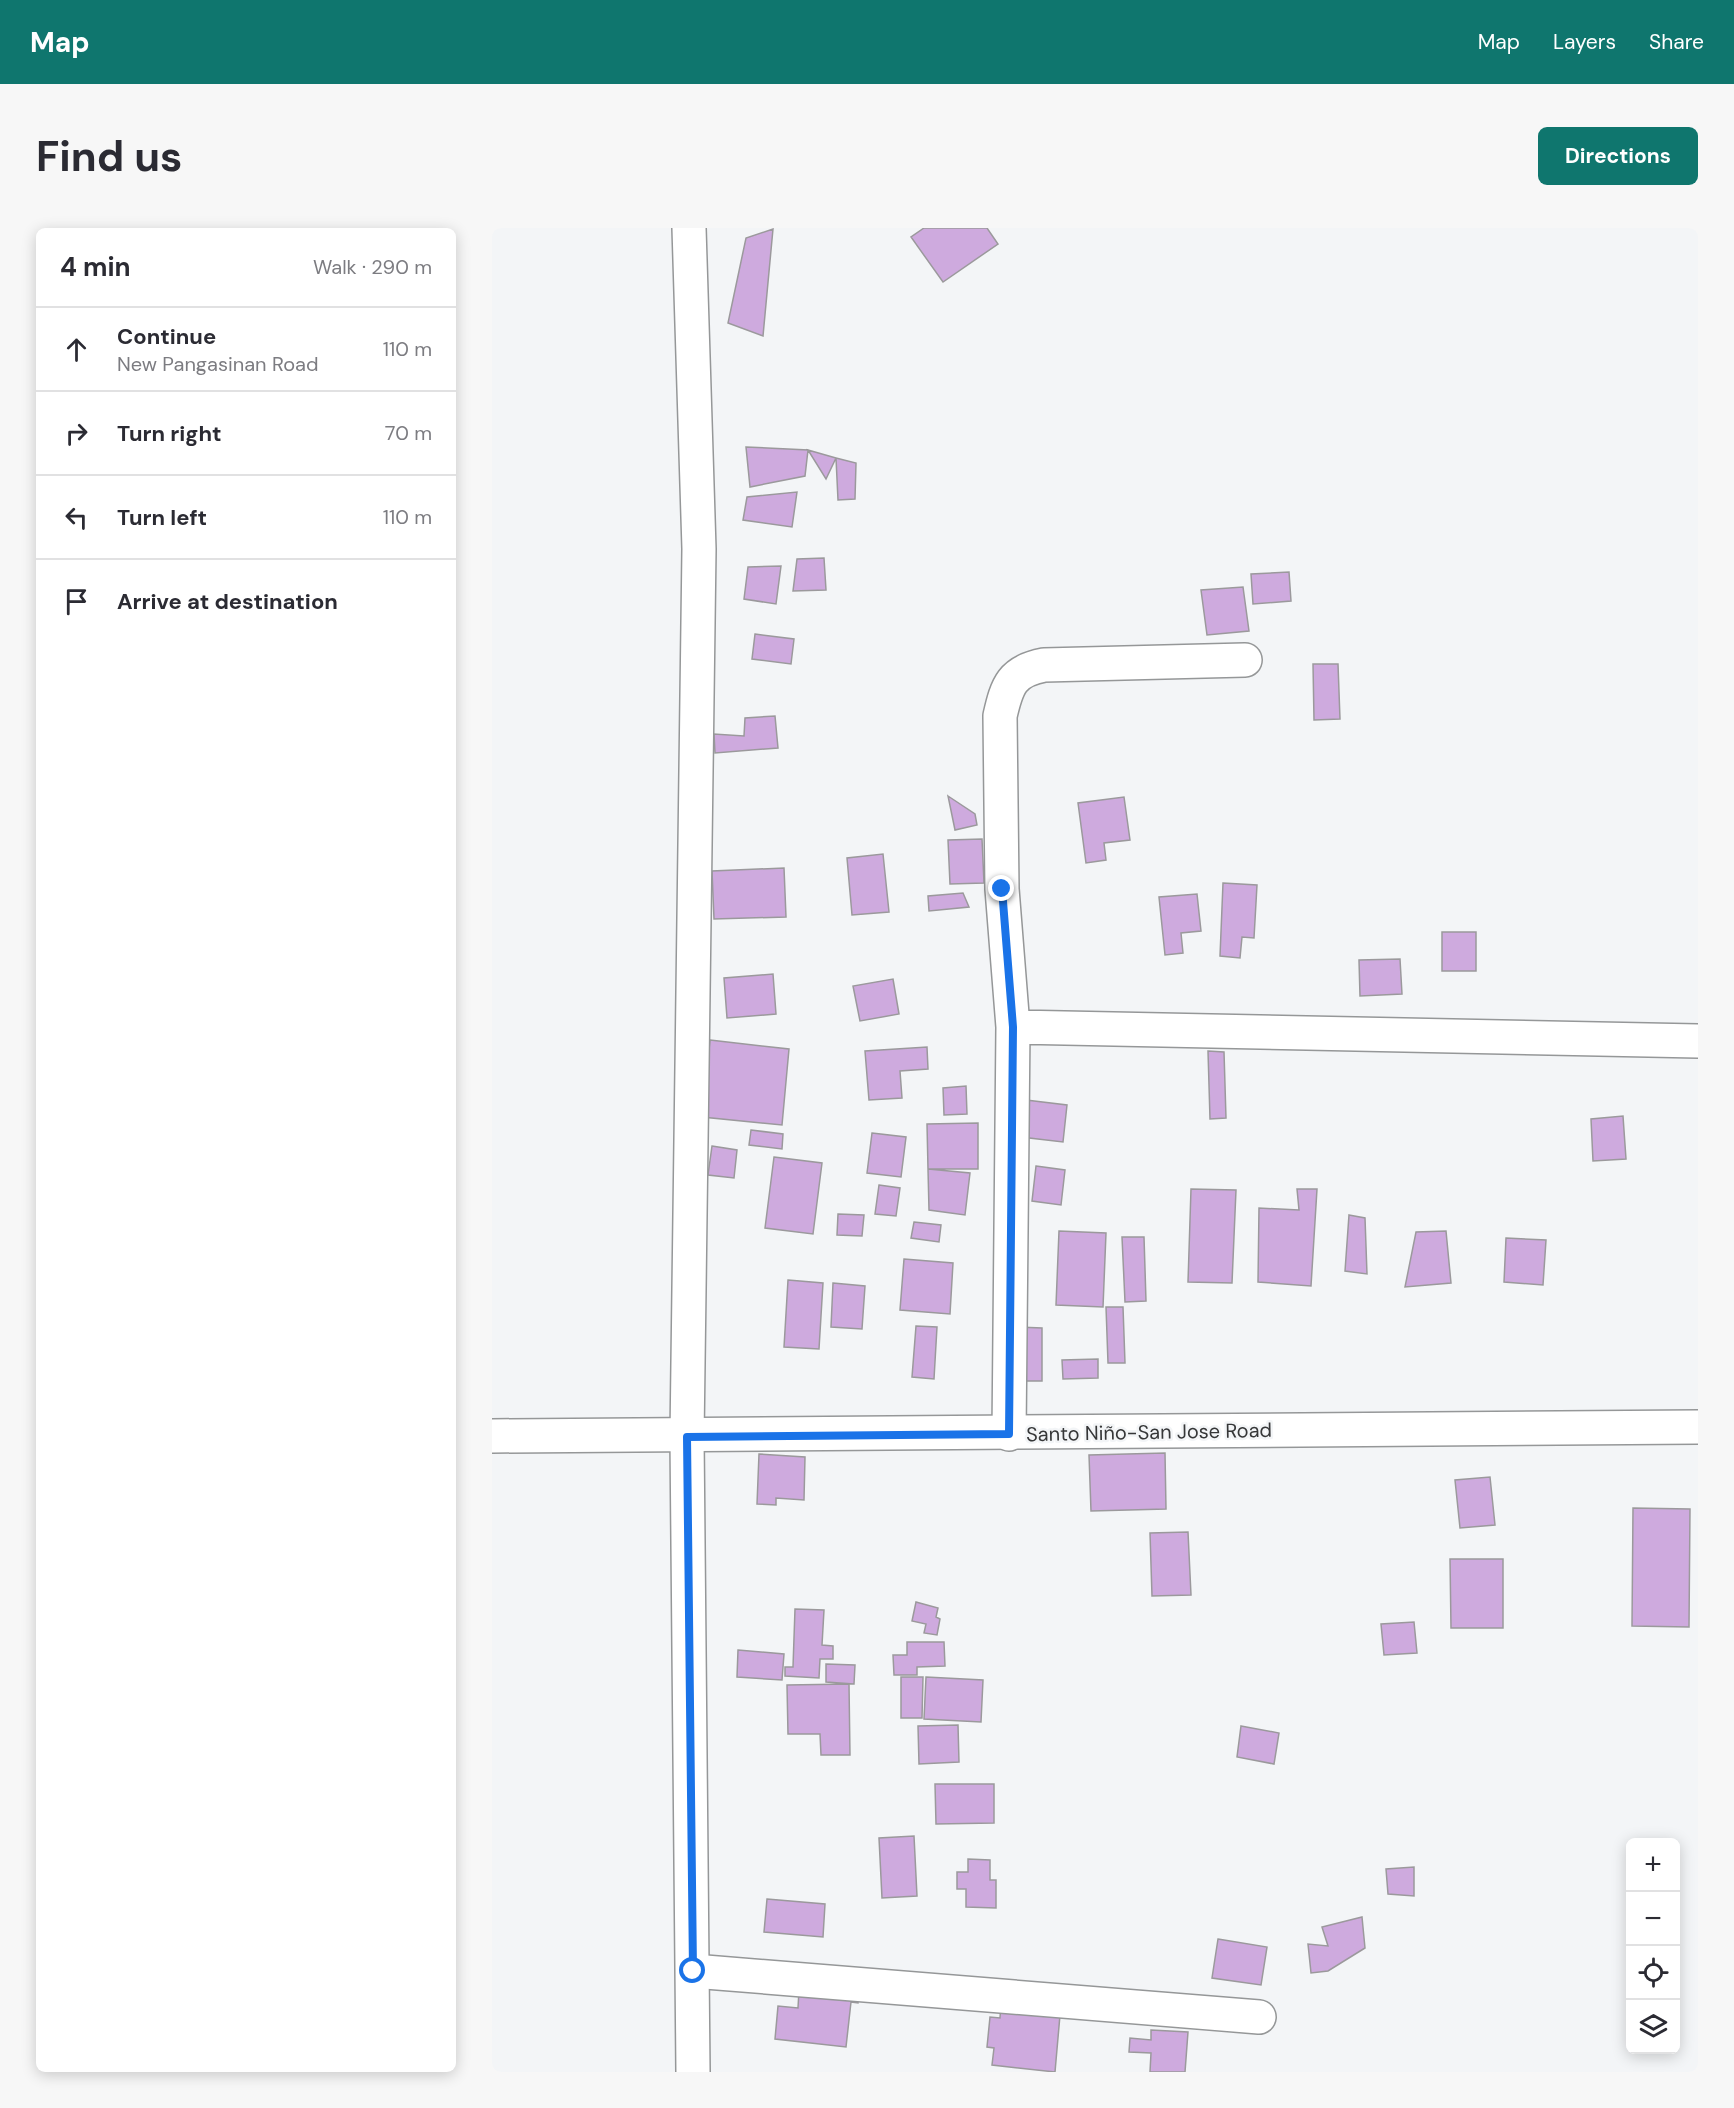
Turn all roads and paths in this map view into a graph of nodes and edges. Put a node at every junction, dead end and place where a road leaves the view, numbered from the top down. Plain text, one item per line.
1 (689, 228) edge
2 (1245, 660) dead end
3 (1013, 1027) junction
4 (1698, 1041) edge
5 (1698, 1427) edge
6 (1009, 1434) junction
7 (492, 1436) edge
8 (687, 1437) junction
9 (693, 1971) junction
10 (1259, 2017) dead end
11 (693, 2072) edge

1 - 8 street
2 - 3 street
3 - 4 street
3 - 6 street
5 - 6 street, Santo Niño-San Jose Road
6 - 8 street, Santo Niño-San Jose Road
7 - 8 street, Santo Niño-San Jose Road
8 - 9 street
9 - 10 street
9 - 11 street

